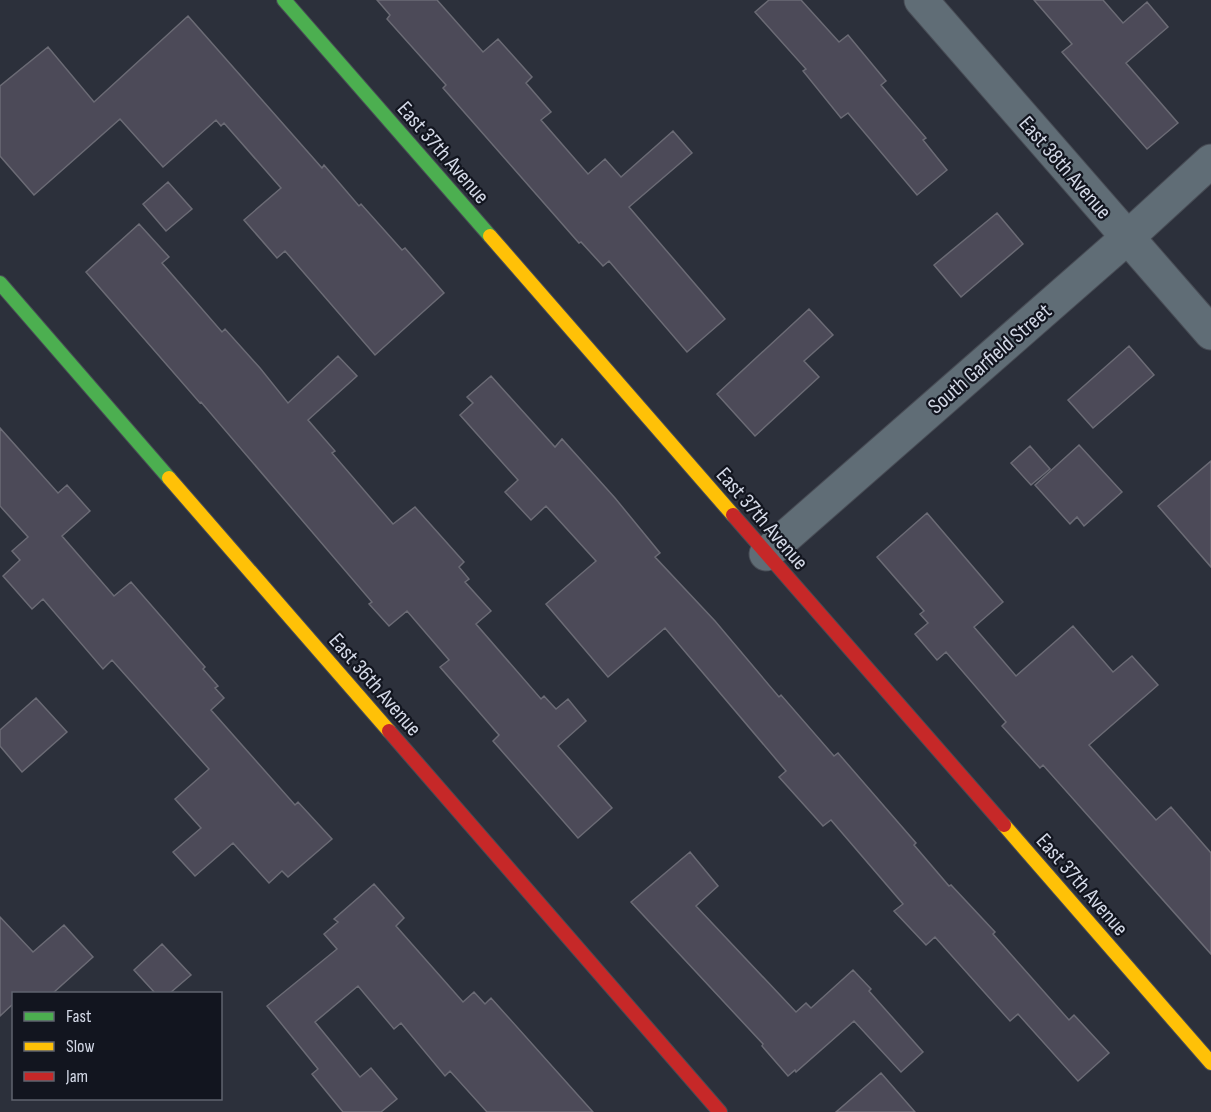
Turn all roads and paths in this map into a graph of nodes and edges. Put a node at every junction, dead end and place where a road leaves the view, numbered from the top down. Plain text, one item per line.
1 (284, 0) edge
2 (921, 0) edge
3 (1211, 161) edge
4 (1128, 237) junction
5 (0, 283) edge
6 (1211, 333) edge
7 (766, 554) junction
8 (1211, 1063) edge
9 (720, 1112) edge

1 - 7 street, East 37th Avenue
2 - 4 street, East 38th Avenue
3 - 4 street, South Garfield Street
4 - 6 street, East 38th Avenue
4 - 7 street, South Garfield Street
5 - 9 street, East 36th Avenue
7 - 8 street, East 37th Avenue

